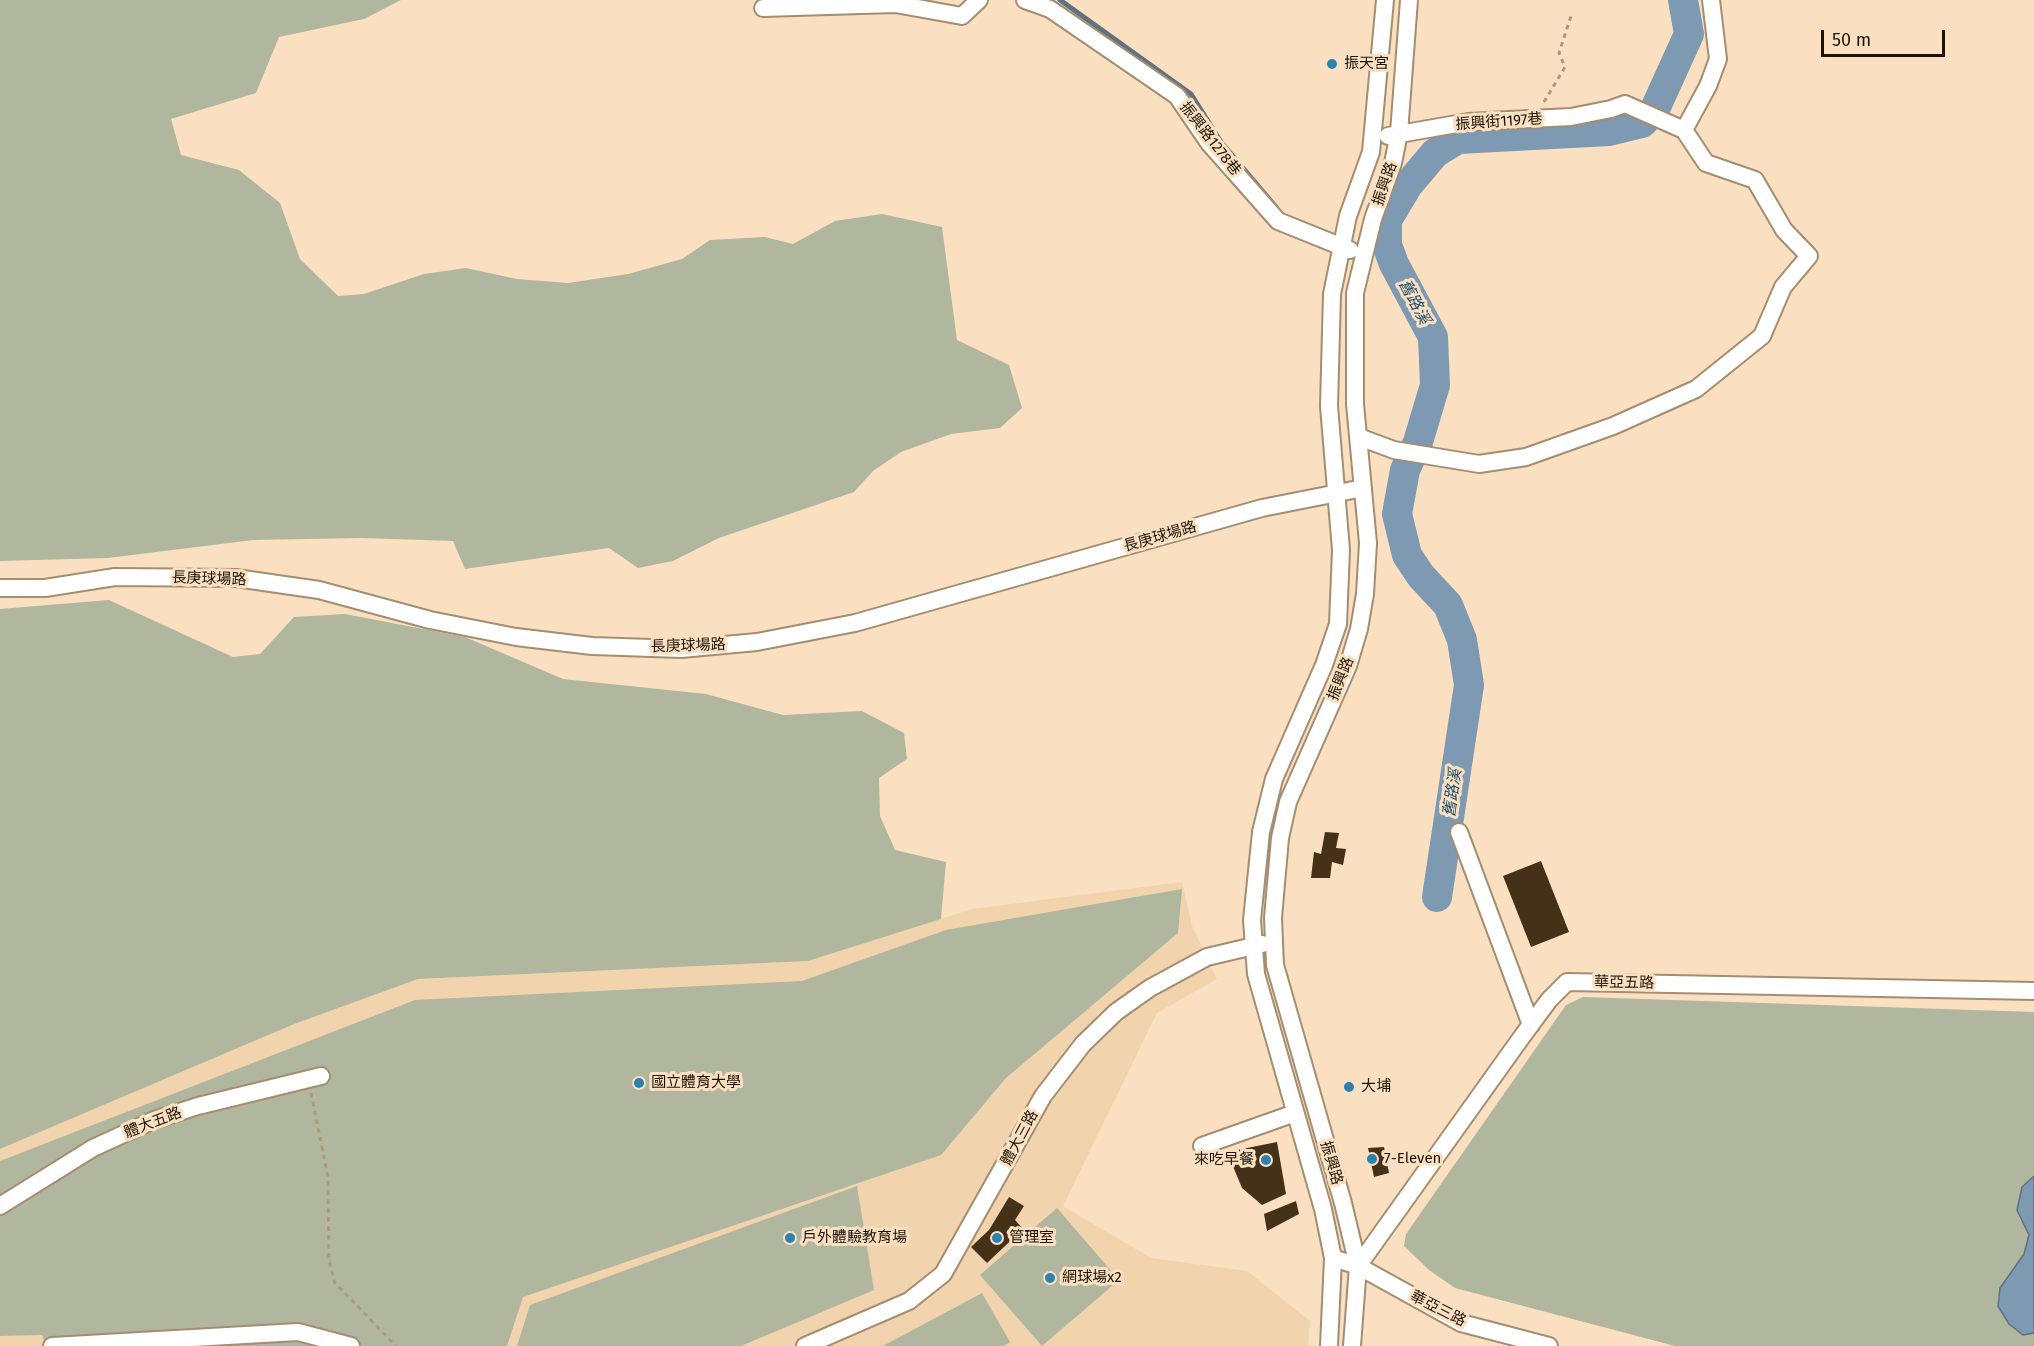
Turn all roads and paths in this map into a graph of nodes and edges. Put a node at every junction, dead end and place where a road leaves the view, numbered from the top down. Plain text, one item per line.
1 (979, 0) edge
2 (1025, 0) edge
3 (1385, 0) edge
4 (1409, 0) edge
5 (1711, 0) edge
6 (764, 8) dead end
7 (1571, 16) dead end
8 (1533, 119) junction
9 (1684, 130) junction
10 (1399, 133) junction
11 (1373, 140) junction
12 (1342, 247) junction
13 (1364, 256) junction
14 (1359, 438) junction
15 (1363, 488) junction
16 (1334, 492) junction
17 (0, 588) edge
18 (1459, 832) dead end
19 (1274, 942) junction
20 (1253, 945) junction
21 (2034, 991) edge
22 (1531, 1025) junction
23 (314, 1078) joint
24 (1295, 1113) junction
25 (1202, 1146) dead end
26 (0, 1206) edge
27 (1333, 1258) junction
28 (1358, 1266) junction
29 (52, 1346) edge
30 (351, 1346) edge
31 (396, 1346) edge
32 (805, 1346) edge
33 (1329, 1346) edge
34 (1352, 1346) edge
35 (1549, 1346) edge

1 - 6 street
2 - 12 street, 振興路1278巷
3 - 11 street, 振興路
4 - 10 street, 振興路
5 - 9 street
7 - 8 path
8 - 9 street, 振興街1197巷
8 - 10 street, 振興街1197巷
9 - 14 street
10 - 11 street, 振興街1197巷
10 - 13 street, 振興路
11 - 12 street, 振興路
12 - 13 street, 振興路1278巷
12 - 16 street, 振興路
13 - 14 street, 振興路
14 - 15 street, 振興路
15 - 16 street, 長庚球場路
15 - 19 street, 振興路
16 - 17 street, 長庚球場路
16 - 20 street, 振興路
18 - 22 street
19 - 20 street, 體大三路
19 - 28 street, 振興路
20 - 24 street, 振興路
20 - 32 street, 體大三路
21 - 22 street, 華亞五路
22 - 28 street, 華亞五路
23 - 26 street, 體大五路
23 - 31 path
24 - 25 street
24 - 27 street, 振興路
27 - 28 street, 華亞三路
27 - 33 street, 振興路
28 - 34 street, 振興路
28 - 35 street, 華亞三路
29 - 30 street

